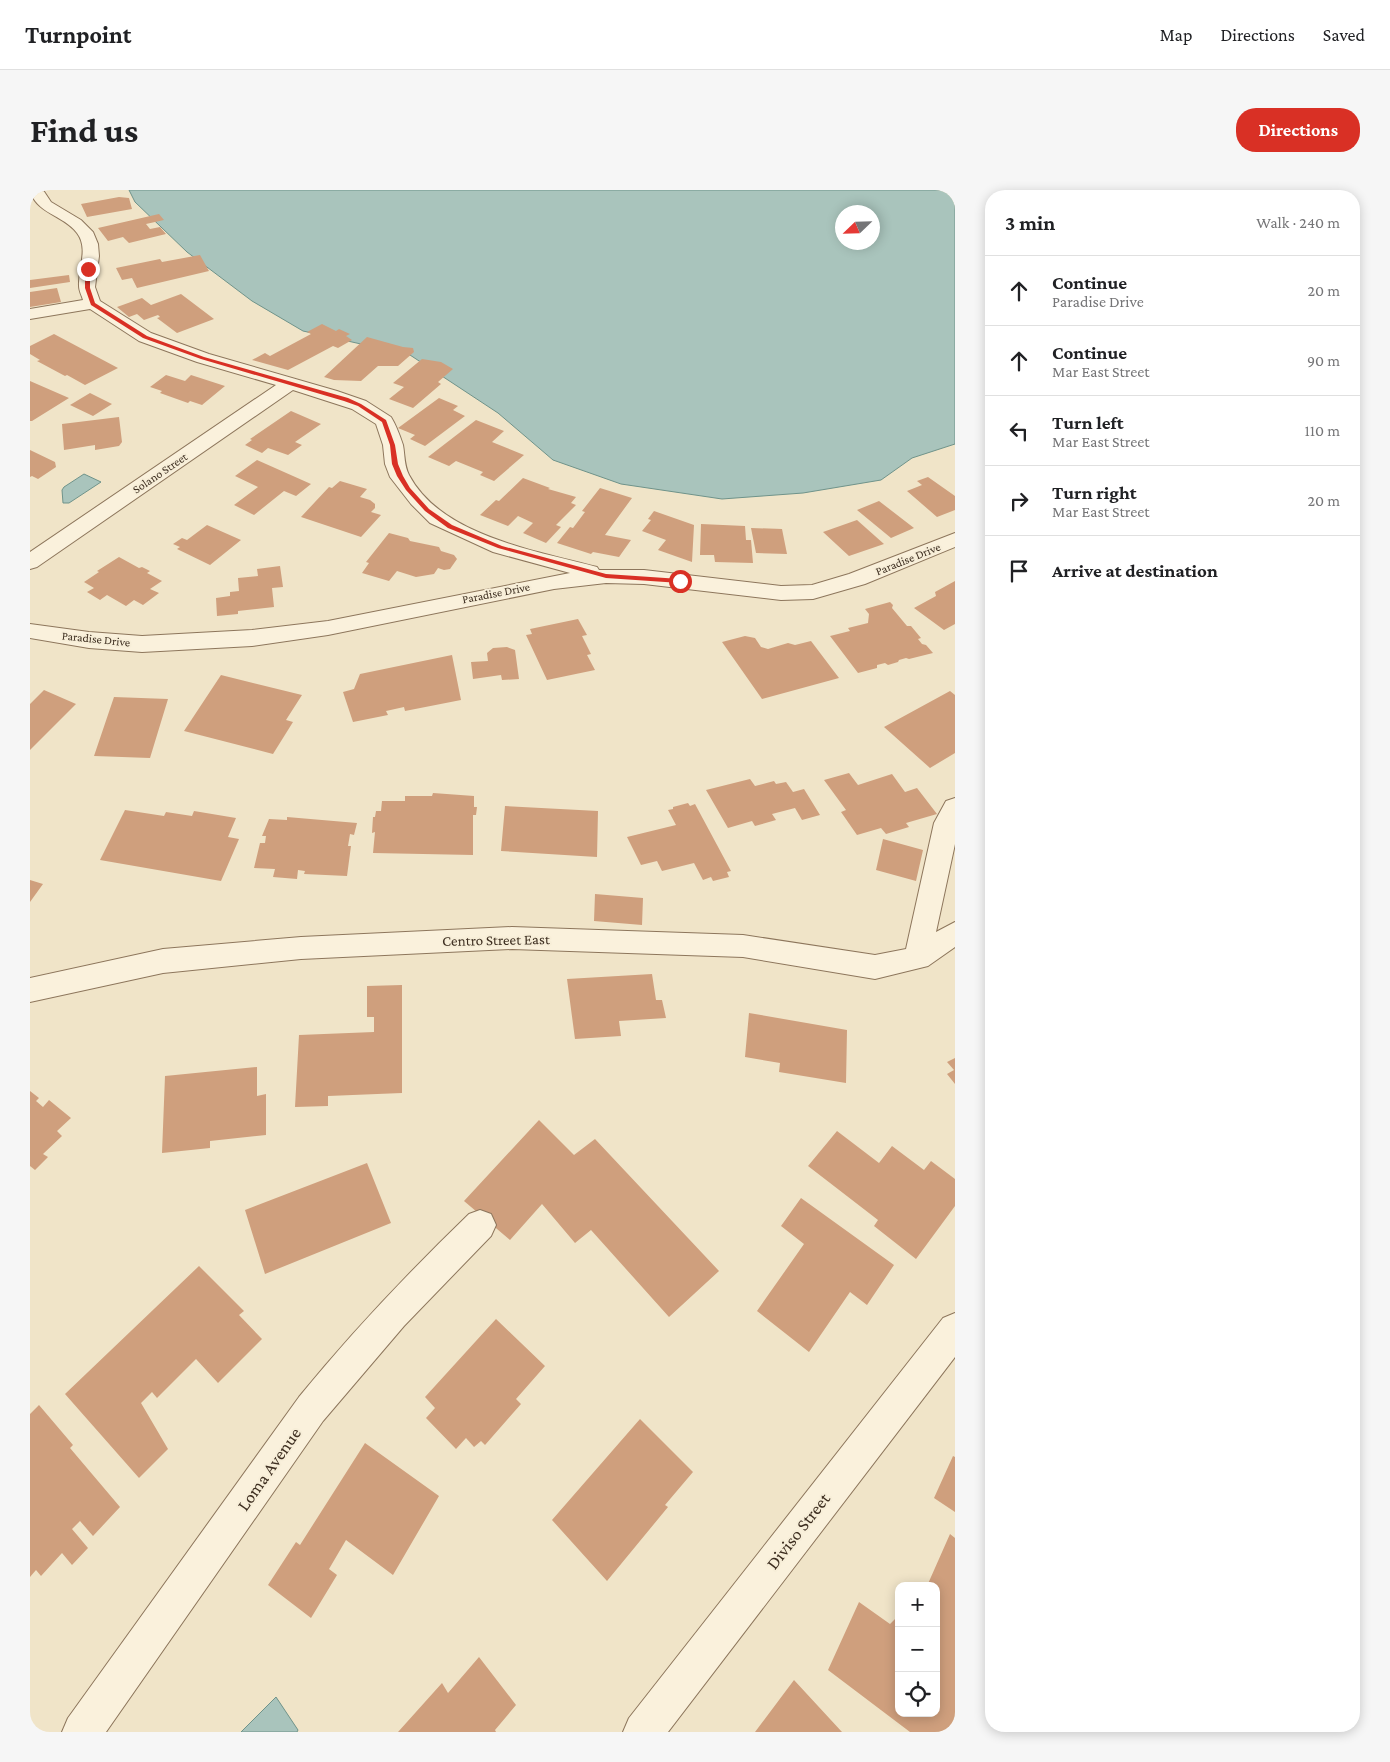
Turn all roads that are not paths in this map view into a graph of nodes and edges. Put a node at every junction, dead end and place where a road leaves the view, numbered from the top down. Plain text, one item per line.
1 (36, 190) edge
2 (93, 304) junction
3 (30, 314) edge
4 (290, 383) junction
5 (955, 539) edge
6 (30, 562) edge
7 (606, 576) junction
8 (30, 630) edge
9 (955, 808) edge
10 (955, 932) edge
11 (918, 958) junction
12 (30, 990) edge
13 (480, 1225) dead end
14 (955, 1330) edge
15 (82, 1732) edge
16 (642, 1732) edge

1 - 2 street
2 - 3 street
2 - 4 street
4 - 6 street, Solano Street
4 - 7 street
5 - 7 street, Paradise Drive
7 - 8 street, Paradise Drive
9 - 11 street
10 - 11 street, Centro Street East
11 - 12 street, Centro Street East
13 - 15 street, Loma Avenue
14 - 16 street, Diviso Street

